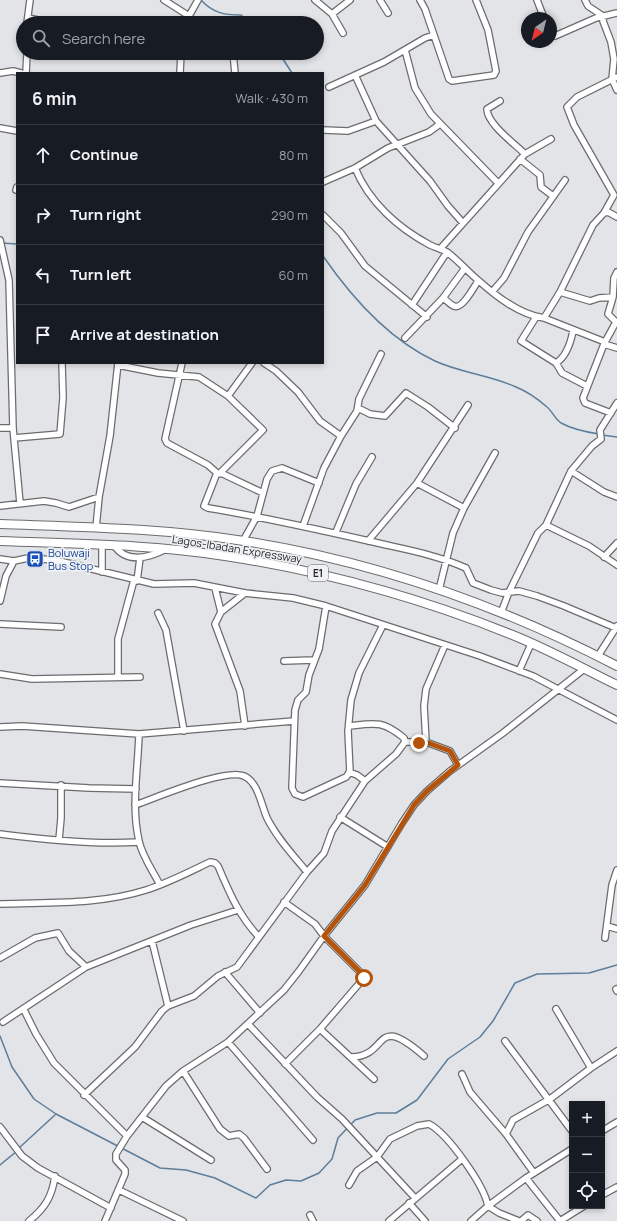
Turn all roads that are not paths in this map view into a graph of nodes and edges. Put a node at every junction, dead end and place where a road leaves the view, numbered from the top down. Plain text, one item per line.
1 (30, 0) edge
2 (164, 0) edge
3 (198, 0) edge
4 (315, 0) edge
5 (350, 0) edge
6 (380, 0) edge
7 (416, 0) edge
8 (420, 0) edge
9 (476, 0) edge
10 (536, 0) edge
11 (585, 0) edge
12 (425, 9) junction
13 (541, 12) edge
14 (388, 13) dead end
15 (617, 13) edge
16 (332, 14) junction
17 (28, 16) edge
18 (189, 16) joint
19 (603, 16) junction
20 (343, 33) dead end
21 (434, 35) junction
22 (557, 35) edge
23 (405, 50) junction
24 (27, 60) edge
25 (181, 60) edge
26 (234, 60) edge
27 (18, 72) edge
28 (26, 72) edge
29 (180, 72) edge
30 (235, 72) edge
31 (0, 73) edge
32 (355, 75) junction
33 (615, 78) edge
34 (330, 87) dead end
35 (617, 90) edge
36 (500, 101) dead end
37 (376, 121) junction
38 (440, 124) junction
39 (0, 128) edge
40 (324, 130) edge
41 (16, 132) edge
42 (551, 139) dead end
43 (396, 145) junction
44 (525, 154) junction
45 (520, 159) junction
46 (355, 168) junction
47 (565, 180) dead end
48 (324, 182) edge
49 (498, 183) junction
50 (553, 196) junction
51 (604, 213) junction
52 (324, 216) edge
53 (617, 217) edge
54 (463, 223) junction
55 (0, 240) edge
56 (440, 249) junction
57 (447, 252) junction
58 (465, 268) junction
59 (617, 272) edge
60 (478, 281) junction
61 (492, 292) junction
62 (560, 292) junction
63 (613, 297) junction
64 (444, 298) junction
65 (412, 305) junction
66 (427, 317) junction
67 (536, 317) junction
68 (544, 318) junction
69 (573, 331) junction
70 (405, 338) dead end
71 (604, 343) junction
72 (617, 348) edge
73 (14, 352) edge
74 (381, 354) dead end
75 (556, 363) junction
76 (62, 364) edge
77 (118, 364) edge
78 (182, 364) edge
79 (251, 364) edge
80 (266, 364) edge
81 (178, 374) junction
82 (587, 386) junction
83 (228, 396) junction
84 (617, 403) edge
85 (468, 405) dead end
86 (358, 408) junction
87 (611, 412) junction
88 (0, 428) edge
89 (14, 428) junction
90 (454, 428) junction
91 (341, 436) junction
92 (14, 438) junction
93 (495, 453) dead end
94 (372, 457) dead end
95 (571, 472) junction
96 (218, 473) junction
97 (319, 483) junction
98 (417, 483) junction
99 (263, 493) junction
100 (99, 497) junction
101 (617, 497) edge
102 (20, 503) junction
103 (0, 506) edge
104 (464, 508) junction
105 (257, 516) junction
106 (0, 524) edge
107 (546, 525) junction
108 (303, 526) junction
109 (96, 528) junction
110 (336, 532) junction
111 (368, 540) junction
112 (0, 541) edge
113 (244, 541) junction
114 (617, 543) edge
115 (102, 544) junction
116 (114, 545) junction
117 (167, 549) junction
118 (604, 557) junction
119 (140, 558) junction
120 (0, 559) edge
121 (446, 559) junction
122 (14, 561) junction
123 (617, 565) edge
124 (102, 572) junction
125 (135, 580) junction
126 (215, 588) junction
127 (439, 590) junction
128 (509, 592) junction
129 (245, 593) junction
130 (0, 601) edge
131 (326, 606) junction
132 (221, 612) junction
133 (158, 613) dead end
134 (501, 613) junction
135 (0, 624) edge
136 (383, 625) junction
137 (61, 627) dead end
138 (616, 627) edge
139 (445, 644) junction
140 (531, 644) junction
141 (598, 656) junction
142 (314, 660) junction
143 (284, 661) dead end
144 (617, 666) edge
145 (584, 669) junction
146 (519, 671) junction
147 (0, 674) edge
148 (118, 677) junction
149 (140, 677) dead end
150 (617, 685) edge
151 (559, 689) junction
152 (617, 720) edge
153 (294, 721) junction
154 (245, 726) junction
155 (349, 726) junction
156 (0, 727) edge
157 (184, 731) junction
158 (139, 734) junction
159 (405, 742) junction
160 (426, 742) junction
161 (458, 765) junction
162 (349, 772) junction
163 (365, 781) junction
164 (0, 783) edge
165 (61, 785) junction
166 (136, 789) junction
167 (135, 805) junction
168 (340, 817) junction
169 (0, 834) edge
170 (59, 840) junction
171 (139, 842) junction
172 (388, 848) junction
173 (617, 870) edge
174 (307, 872) junction
175 (160, 885) junction
176 (284, 902) junction
177 (0, 904) edge
178 (238, 910) junction
179 (607, 926) junction
180 (617, 929) edge
181 (324, 936) junction
182 (259, 937) junction
183 (605, 938) dead end
184 (152, 941) junction
185 (0, 958) edge
186 (86, 967) junction
187 (225, 972) junction
188 (168, 1006) junction
189 (556, 1009) dead end
190 (24, 1010) junction
191 (260, 1013) junction
192 (3, 1022) dead end
193 (248, 1024) junction
194 (320, 1029) junction
195 (505, 1040) dead end
196 (228, 1042) junction
197 (617, 1051) edge
198 (424, 1056) dead end
199 (351, 1057) junction
200 (285, 1064) junction
201 (591, 1068) junction
202 (183, 1071) junction
203 (462, 1074) dead end
204 (374, 1079) dead end
205 (84, 1095) junction
206 (550, 1099) junction
207 (142, 1117) junction
208 (617, 1122) edge
209 (0, 1127) edge
210 (569, 1127) edge
211 (605, 1129) edge
212 (506, 1134) junction
213 (126, 1138) junction
214 (313, 1140) dead end
215 (569, 1151) edge
216 (377, 1157) junction
217 (462, 1159) junction
218 (210, 1160) dead end
219 (267, 1168) dead end
220 (534, 1173) junction
221 (55, 1176) junction
222 (526, 1178) junction
223 (349, 1185) dead end
224 (617, 1187) edge
225 (119, 1190) junction
226 (605, 1194) edge
227 (415, 1198) junction
228 (409, 1203) junction
229 (488, 1206) junction
230 (111, 1208) junction
231 (579, 1209) edge
232 (499, 1213) junction
233 (310, 1215) dead end
234 (498, 1220) edge
235 (29, 1221) edge
236 (105, 1221) edge
237 (183, 1221) edge
238 (313, 1221) edge
239 (389, 1221) edge
240 (424, 1221) edge
241 (471, 1221) edge
242 (520, 1221) edge
243 (537, 1221) edge
244 (560, 1221) edge

1 - 17 street
2 - 18 street
3 - 18 street
4 - 16 street
5 - 16 street
6 - 14 street
7 - 12 street
8 - 12 street
9 - 21 street
10 - 13 street
11 - 19 street
12 - 21 street
15 - 19 street
16 - 20 street
19 - 22 street
19 - 33 street
21 - 23 street
23 - 32 street
23 - 38 street
24 - 28 street
25 - 29 street
26 - 30 street
27 - 31 street
32 - 34 street
32 - 37 street
33 - 35 street
33 - 51 street
36 - 44 street
37 - 40 street
37 - 43 street
38 - 43 street
38 - 49 street
39 - 41 street
42 - 44 street
43 - 46 street
43 - 54 street
44 - 45 street
45 - 49 street
45 - 50 street
46 - 48 street
46 - 56 street
47 - 50 street
49 - 54 street
50 - 61 street
51 - 53 street
51 - 62 street
52 - 65 street
54 - 56 street
55 - 73 street
56 - 57 street
57 - 58 street
57 - 65 street
58 - 60 street
58 - 64 street
59 - 63 street
60 - 61 street
60 - 64 street
61 - 67 street
62 - 63 street
62 - 68 street
63 - 71 street
64 - 66 street
65 - 66 street
66 - 70 street
67 - 68 street
67 - 75 street
68 - 69 street
69 - 71 street
69 - 75 street
71 - 72 street
71 - 82 street
73 - 89 street
74 - 86 street
75 - 82 street
76 - 92 street
77 - 81 street
77 - 100 street
78 - 81 street
79 - 83 street
80 - 91 street
81 - 83 street
81 - 96 street
82 - 87 street
83 - 96 street
84 - 87 street
85 - 90 street
86 - 90 street
86 - 91 street
87 - 95 street
88 - 89 street
89 - 92 street
90 - 98 street
91 - 97 street
92 - 102 street
93 - 104 street
94 - 110 street
95 - 101 street
95 - 107 street
96 - 99 street
96 - 105 street
97 - 99 street
97 - 108 street
98 - 104 street
98 - 111 street
99 - 105 street
100 - 102 street
100 - 109 street
102 - 103 street
104 - 121 street
105 - 108 street
105 - 113 street
106 - 109 highway, Lagos-Ibadan Expressway / E1
107 - 118 street
107 - 128 street
108 - 110 street
109 - 113 highway, Lagos-Ibadan Expressway / E1
110 - 111 street
111 - 121 street
112 - 115 highway, Lagos-Ibadan Expressway / E1
113 - 127 highway, Lagos-Ibadan Expressway / E1
114 - 118 street
115 - 116 highway, Lagos-Ibadan Expressway / E1
115 - 124 street
116 - 117 highway, Lagos-Ibadan Expressway / E1
116 - 119 street
117 - 119 street
117 - 140 highway, Lagos-Ibadan Expressway / E1
118 - 123 street
119 - 125 street
120 - 122 street
121 - 127 street
121 - 128 street
122 - 124 street
122 - 130 street
124 - 125 street
125 - 126 street
125 - 148 street
126 - 129 street
126 - 132 street
127 - 134 highway, Lagos-Ibadan Expressway / E1
128 - 134 street
128 - 138 street
129 - 131 street
129 - 132 street
131 - 136 street
131 - 142 street
132 - 154 street
133 - 157 street
134 - 141 highway, Lagos-Ibadan Expressway / E1
135 - 137 street
136 - 139 street
136 - 155 street
138 - 141 street
139 - 146 street
139 - 160 street
140 - 145 highway, Lagos-Ibadan Expressway / E1
140 - 146 street
141 - 144 highway, Lagos-Ibadan Expressway / E1
142 - 143 street
142 - 153 street
145 - 150 highway, Lagos-Ibadan Expressway / E1
145 - 151 street
146 - 151 street
147 - 148 street
148 - 149 street
151 - 152 street
151 - 161 street
153 - 154 street
153 - 162 street
154 - 157 street
155 - 159 street
155 - 162 street
156 - 158 street
157 - 158 street
158 - 166 street
159 - 160 street
159 - 163 street
160 - 161 street
161 - 172 street
162 - 163 street
163 - 168 street
164 - 165 street
165 - 166 street
165 - 170 street
166 - 167 street
167 - 171 street
167 - 174 street
168 - 172 street
168 - 174 street
169 - 170 street
170 - 171 street
171 - 175 street
172 - 181 street
173 - 179 street
174 - 176 street
175 - 177 street
175 - 178 street
176 - 181 street
176 - 182 street
178 - 182 street
178 - 184 street
179 - 180 street
179 - 183 street
181 - 191 street
181 - 194 street
182 - 187 street
184 - 186 street
184 - 188 street
185 - 186 street
186 - 190 street
187 - 188 street
187 - 191 street
188 - 205 street
189 - 201 street
190 - 192 street
190 - 205 street
191 - 193 street
193 - 196 street
193 - 200 street
194 - 199 street
194 - 200 street
195 - 206 street
196 - 202 street
196 - 214 street
197 - 201 street
198 - 199 street
199 - 204 street
200 - 216 street
201 - 206 street
202 - 207 street
202 - 219 street
203 - 212 street
205 - 213 street
206 - 210 street
206 - 212 street
207 - 213 street
207 - 218 street
208 - 211 street
209 - 221 street
212 - 220 street
213 - 225 street
215 - 220 street
216 - 217 street
216 - 223 street
216 - 227 street
217 - 227 street
217 - 229 street
220 - 222 street
221 - 230 street
221 - 235 street
222 - 229 street
222 - 244 street
224 - 226 street
225 - 230 street
225 - 237 street
227 - 228 street
228 - 239 street
228 - 240 street
229 - 232 street
229 - 241 street
230 - 236 street
231 - 244 street
232 - 234 street
232 - 242 street
233 - 238 street
242 - 243 street

